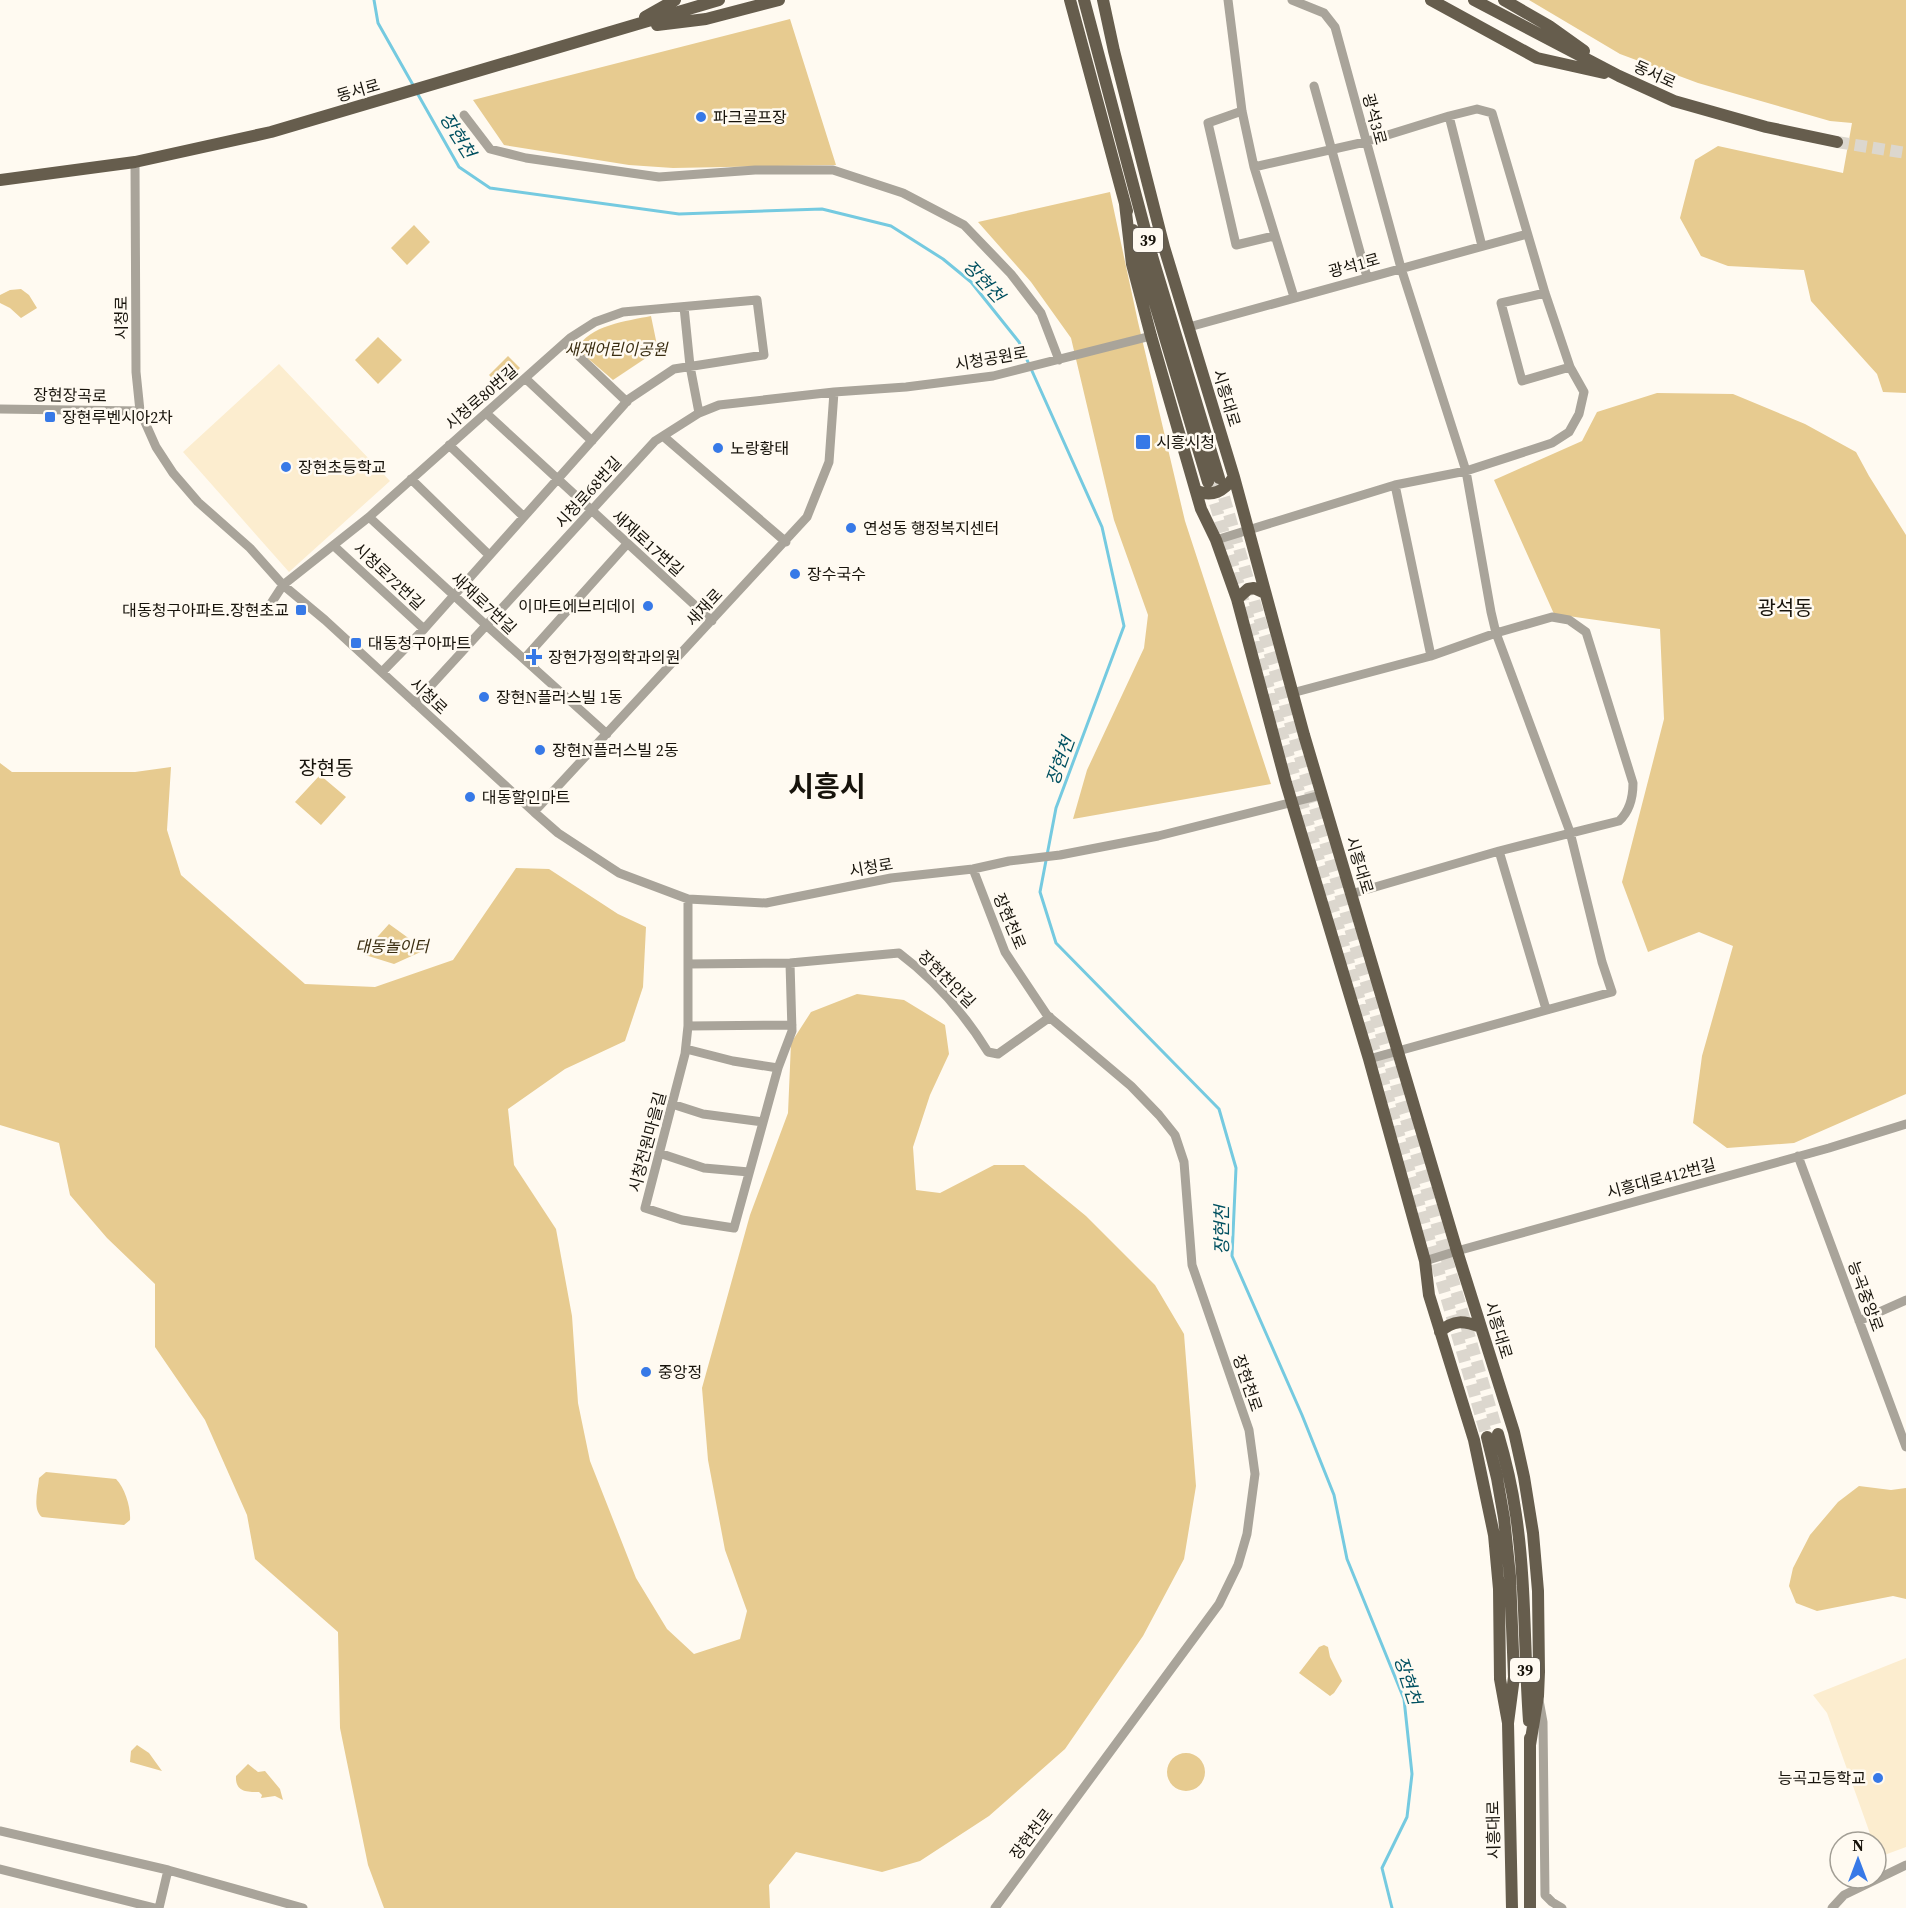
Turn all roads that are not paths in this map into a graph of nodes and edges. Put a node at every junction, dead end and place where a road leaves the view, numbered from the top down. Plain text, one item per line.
1 (675, 0) edge
2 (719, 0) edge
3 (779, 0) edge
4 (1070, 0) edge
5 (1084, 0) edge
6 (1103, 0) edge
7 (1228, 0) edge
8 (1292, 0) edge
9 (1431, 0) edge
10 (1474, 0) edge
11 (1504, 0) edge
12 (623, 29) junction
13 (1619, 76) junction
14 (1314, 86) dead end
15 (1242, 111) junction
16 (464, 115) dead end
17 (1449, 116) junction
18 (1365, 142) junction
19 (1837, 142) tunnel mouth
20 (1333, 148) junction
21 (135, 162) junction
22 (1254, 166) junction
23 (0, 180) edge
24 (1125, 204) junction
25 (1527, 234) junction
26 (1274, 236) junction
27 (1482, 246) junction
28 (1401, 268) junction
29 (1367, 277) junction
30 (1545, 293) junction
31 (1294, 297) junction
32 (684, 307) junction
33 (1189, 327) junction
34 (1151, 336) junction
35 (565, 344) junction
36 (764, 355) joint
37 (1059, 360) junction
38 (690, 366) junction
39 (1570, 367) junction
40 (525, 378) junction
41 (834, 392) junction
42 (627, 402) junction
43 (0, 409) edge
44 (140, 411) junction
45 (486, 413) junction
46 (699, 413) junction
47 (663, 435) junction
48 (592, 441) junction
49 (449, 445) junction
50 (1466, 471) junction
51 (1234, 477) junction
52 (411, 479) junction
53 (557, 480) junction
54 (1395, 485) junction
55 (1196, 491) junction
56 (591, 511) junction
57 (369, 516) junction
58 (524, 517) junction
59 (1248, 531) junction
60 (1216, 540) junction
61 (786, 543) junction
62 (627, 544) junction
63 (334, 546) junction
64 (489, 555) junction
65 (283, 585) junction
66 (1265, 593) junction
67 (454, 595) junction
68 (1237, 599) junction
69 (268, 608) dead end
70 (712, 621) junction
71 (486, 625) junction
72 (424, 629) junction
73 (1496, 633) junction
74 (1431, 656) junction
75 (524, 659) junction
76 (382, 672) junction
77 (1292, 693) junction
78 (415, 703) junction
79 (607, 734) junction
80 (1321, 795) junction
81 (1292, 803) junction
82 (534, 812) junction
83 (1570, 832) junction
84 (1499, 851) junction
85 (973, 869) junction
86 (1351, 894) junction
87 (688, 899) junction
88 (790, 963) junction
89 (688, 964) junction
90 (1546, 1009) junction
91 (1050, 1017) junction
92 (792, 1025) junction
93 (688, 1026) junction
94 (686, 1049) junction
95 (1398, 1053) junction
96 (1369, 1059) junction
97 (778, 1068) junction
98 (672, 1104) junction
99 (763, 1122) junction
100 (1906, 1124) edge
101 (659, 1153) junction
102 (1798, 1156) junction
103 (749, 1172) junction
104 (1456, 1251) junction
105 (1425, 1261) junction
106 (1906, 1300) edge
107 (1859, 1321) junction
108 (1481, 1327) junction
109 (1440, 1332) junction
110 (1906, 1447) edge
111 (1538, 1696) junction
112 (1508, 1723) junction
113 (1530, 1745) junction
114 (0, 1831) edge
115 (1906, 1865) edge
116 (0, 1869) edge
117 (168, 1870) junction
118 (1531, 1879) junction
119 (119, 1904) edge
120 (1511, 1905) edge
121 (157, 1908) edge
122 (303, 1908) edge
123 (995, 1908) edge
124 (1530, 1908) edge
125 (1536, 1908) edge
126 (1562, 1908) edge
127 (1832, 1908) edge

1 - 12 main road
2 - 12 main road, 동서로
3 - 12 main road
4 - 24 main road, 시흥대로 / 39
5 - 24 main road, 시흥대로 / 39
6 - 33 main road, 시흥대로
7 - 15 street
8 - 18 street, 광석3로
9 - 13 main road
10 - 13 main road, 동서로
11 - 13 main road
12 - 21 main road, 동서로
13 - 19 main road, 동서로
14 - 20 street
15 - 22 street
15 - 26 street
16 - 37 street
17 - 18 street
17 - 25 street
17 - 27 street
18 - 20 street
18 - 28 street, 광석3로
20 - 22 street
20 - 29 street
21 - 23 main road, 동서로
21 - 44 street, 시청로
22 - 26 street
24 - 34 main road, 시흥대로
25 - 27 street, 광석1로
25 - 30 street
26 - 31 street
27 - 28 street, 광석1로
28 - 29 street, 광석1로
28 - 50 street, 광석3로
29 - 31 street, 광석1로
30 - 39 street
30 - 39 street
31 - 33 street, 광석1로
32 - 35 street, 시청로80번길
32 - 36 street, 시청로80번길
32 - 38 street
33 - 51 main road, 시흥대로
34 - 37 street, 시청공원로
34 - 55 main road, 시흥대로
35 - 40 street, 시청로80번길
35 - 42 street
36 - 38 street, 시청로72번길
37 - 41 street, 시청공원로
38 - 42 street, 시청로72번길
38 - 46 street
39 - 50 street
40 - 45 street, 시청로80번길
40 - 48 street
41 - 46 street, 시청로68번길
41 - 61 street, 새재로
42 - 48 street, 시청로72번길
43 - 44 street, 장현장곡로
44 - 65 street, 시청로
45 - 49 street, 시청로80번길
45 - 53 street, 새재로17번길
46 - 47 street, 시청로68번길
47 - 56 street, 시청로68번길
47 - 61 street
48 - 53 street, 시청로72번길
49 - 52 street, 시청로80번길
49 - 58 street
50 - 54 street
50 - 73 street, 광석3로
51 - 55 main road
51 - 59 main road, 시흥대로
52 - 57 street, 시청로80번길
52 - 64 street
53 - 56 street, 새재로17번길
53 - 58 street, 시청로72번길
54 - 59 street
54 - 74 street
55 - 60 main road, 시흥대로
56 - 62 street, 새재로17번길
56 - 71 street, 시청로68번길
57 - 63 street, 시청로80번길
57 - 67 street, 새재로7번길
58 - 64 street, 시청로72번길
59 - 60 street
59 - 66 main road, 시흥대로
60 - 68 main road, 시흥대로
61 - 70 street, 새재로
62 - 70 street, 새재로17번길
62 - 75 street
63 - 65 street, 시청로80번길
63 - 72 street, 시청로72번길
64 - 67 street, 시청로72번길
65 - 69 street, 시청로80번길
65 - 76 street, 시청로
66 - 68 main road
66 - 77 main road, 시흥대로
67 - 71 street, 새재로7번길
67 - 72 street, 시청로72번길
68 - 81 main road, 시흥대로
70 - 79 street, 새재로
71 - 75 street, 새재로7번길
71 - 78 street, 시청로68번길
72 - 76 street, 시청로72번길
73 - 74 street
73 - 83 street, 광석3로
73 - 83 street
74 - 77 street
75 - 79 street, 새재로7번길
76 - 78 street, 시청로
77 - 80 main road, 시흥대로
78 - 82 street, 시청로
79 - 82 street, 새재로
80 - 81 street, 시청로
80 - 86 main road, 시흥대로
81 - 85 street, 시청로
81 - 96 main road, 시흥대로
82 - 87 street, 시청로
83 - 84 street
83 - 90 street, 광석3로
84 - 86 street
84 - 90 street
85 - 87 street, 시청로
85 - 91 street, 장현천로
86 - 95 main road, 시흥대로
87 - 89 street, 시청전원마을길
88 - 89 street, 장현천안길
88 - 91 street, 장현천안길
88 - 92 street, 시청전원마을길
89 - 93 street, 시청전원마을길
90 - 95 street
91 - 123 street, 장현천로
92 - 93 street
92 - 97 street, 시청전원마을길
93 - 94 street, 시청전원마을길
94 - 97 street
94 - 98 street, 시청전원마을길
95 - 96 street
95 - 104 main road, 시흥대로
96 - 105 main road, 시흥대로
97 - 99 street, 시청전원마을길
98 - 99 street
98 - 101 street, 시청전원마을길
99 - 103 street, 시청전원마을길
100 - 102 street, 시흥대로412번길
101 - 103 street
101 - 103 street, 시청전원마을길
102 - 104 street, 시흥대로412번길
102 - 107 street, 능곡중앙로
104 - 105 street, 시흥대로412번길
104 - 108 main road, 시흥대로
105 - 109 main road, 시흥대로
106 - 107 street
107 - 110 street, 능곡중앙로
108 - 109 main road
108 - 111 main road, 시흥대로
109 - 112 main road, 시흥대로
111 - 113 main road, 시흥대로
111 - 126 street
112 - 113 main road, 시흥대로 / 39
112 - 120 main road, 시흥대로 / 39
113 - 118 main road, 시흥대로 / 39
114 - 117 street
115 - 127 street
116 - 119 street
117 - 121 street
117 - 122 street
118 - 124 main road, 시흥대로 / 39
118 - 125 main road, 시흥대로
119 - 121 street

